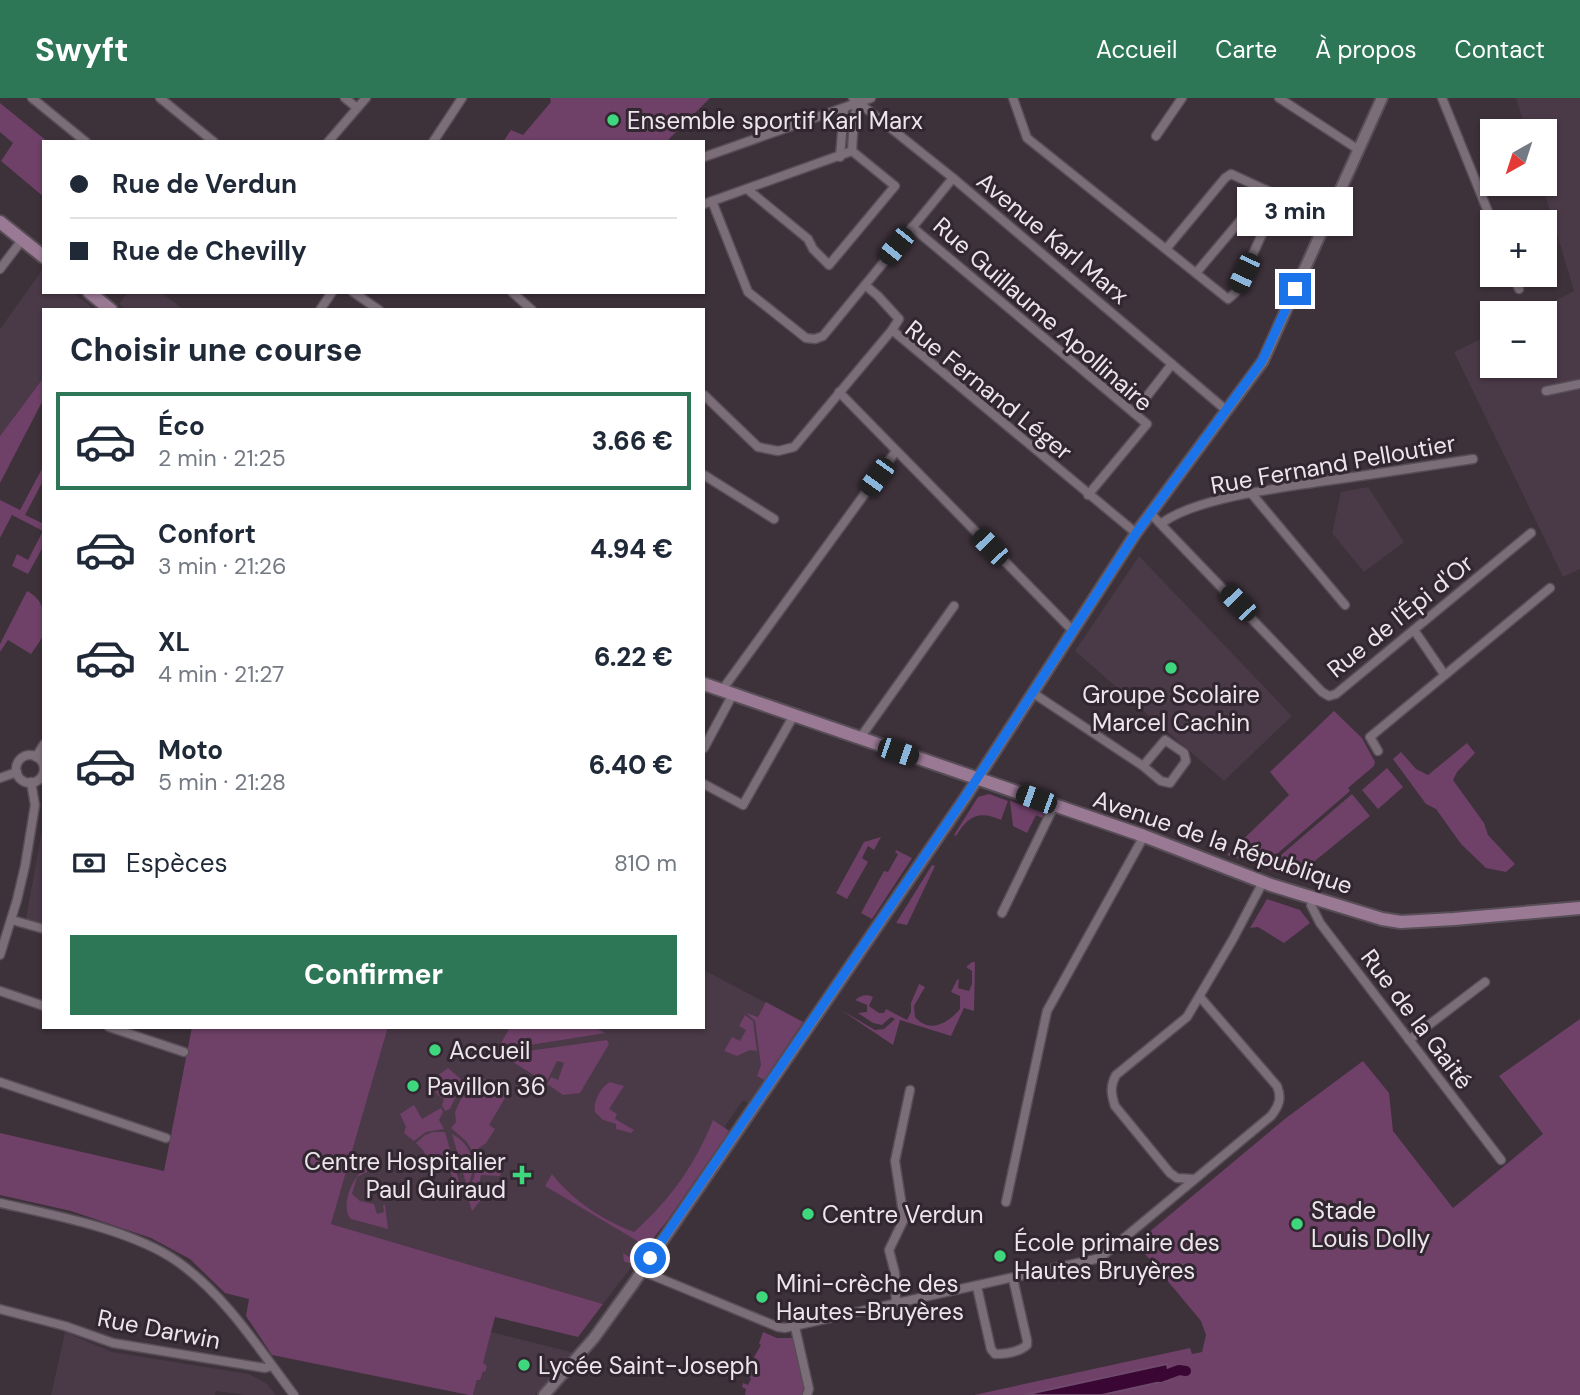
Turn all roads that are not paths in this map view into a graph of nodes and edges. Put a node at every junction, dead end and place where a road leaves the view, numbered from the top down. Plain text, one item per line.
1 (32, 98) edge
2 (160, 98) edge
3 (345, 98) edge
4 (366, 98) edge
5 (462, 98) edge
6 (871, 98) edge
7 (1013, 98) edge
8 (1182, 98) edge
9 (1279, 98) edge
10 (1382, 98) edge
11 (1442, 98) edge
12 (856, 101) edge
13 (357, 108) junction
14 (844, 109) junction
15 (1156, 136) dead end
16 (84, 140) edge
17 (212, 140) edge
18 (330, 140) edge
19 (434, 140) edge
20 (1359, 150) junction
21 (852, 151) junction
22 (705, 157) edge
23 (840, 157) junction
24 (953, 178) junction
25 (747, 189) junction
26 (1265, 190) junction
27 (1279, 197) junction
28 (708, 203) edge
29 (1487, 210) edge
30 (1327, 218) junction
31 (0, 222) edge
32 (912, 227) junction
33 (22, 240) junction
34 (1166, 249) junction
35 (42, 255) edge
36 (0, 269) edge
37 (1196, 273) junction
38 (864, 285) junction
39 (91, 294) edge
40 (356, 294) edge
41 (514, 294) edge
42 (109, 308) edge
43 (376, 308) edge
44 (531, 308) edge
45 (892, 330) junction
46 (1172, 364) junction
47 (1580, 384) edge
48 (839, 391) junction
49 (1546, 391) dead end
50 (705, 396) edge
51 (1226, 410) junction
52 (1133, 413) junction
53 (896, 451) junction
54 (1473, 459) dead end
55 (705, 476) edge
56 (1251, 492) junction
57 (1088, 495) junction
58 (1150, 513) junction
59 (774, 519) dead end
60 (1162, 523) junction
61 (1136, 533) junction
62 (1531, 533) dead end
63 (1550, 587) dead end
64 (1345, 605) dead end
65 (954, 606) dead end
66 (1414, 630) junction
67 (1073, 631) junction
68 (1444, 674) junction
69 (705, 684) edge
70 (727, 692) junction
71 (1033, 692) junction
72 (793, 715) junction
73 (860, 738) junction
74 (705, 746) edge
75 (42, 747) edge
76 (1378, 751) dead end
77 (36, 757) junction
78 (42, 763) edge
79 (1143, 766) junction
80 (17, 772) junction
81 (42, 772) edge
82 (0, 778) edge
83 (977, 779) junction
84 (31, 782) junction
85 (705, 785) edge
86 (1054, 806) junction
87 (1144, 836) junction
88 (1262, 882) junction
89 (1313, 898) junction
90 (1580, 908) edge
91 (1002, 913) dead end
92 (12, 920) junction
93 (42, 928) edge
94 (0, 955) edge
95 (1485, 982) dead end
96 (0, 991) edge
97 (1200, 996) junction
98 (42, 1005) edge
99 (115, 1029) edge
100 (1409, 1040) junction
101 (184, 1052) dead end
102 (0, 1082) edge
103 (910, 1090) dead end
104 (166, 1138) dead end
105 (1501, 1160) dead end
106 (1197, 1178) junction
107 (1006, 1202) dead end
108 (0, 1203) edge
109 (642, 1271) junction
110 (1013, 1279) junction
111 (977, 1287) junction
112 (896, 1304) junction
113 (0, 1309) edge
114 (795, 1327) junction
115 (272, 1366) junction
116 (295, 1395) edge
117 (544, 1395) edge
118 (807, 1395) edge

1 - 16 street
2 - 17 street
3 - 13 street
4 - 13 street
5 - 19 street
6 - 12 street
7 - 34 street
8 - 15 street
9 - 20 street
10 - 20 street
11 - 29 street
12 - 14 street
12 - 21 street
12 - 24 street, Avenue Karl Marx
13 - 18 street
14 - 22 street
14 - 23 street
20 - 30 street
21 - 23 street
21 - 25 street
23 - 25 street
24 - 32 street
24 - 46 street, Avenue Karl Marx
25 - 28 street
26 - 27 street
26 - 34 street
26 - 37 street
27 - 30 street
27 - 37 street
28 - 38 street
30 - 51 street
31 - 33 main road
32 - 38 street
32 - 52 street, Rue Guillaume Apollinaire
33 - 35 main road
33 - 36 street
34 - 37 street
38 - 45 street
39 - 42 main road
40 - 43 street
41 - 44 street
45 - 48 street, Rue Fernand Léger
45 - 57 street, Rue Fernand Léger
46 - 51 street, Avenue Karl Marx
46 - 52 street
47 - 49 street
48 - 50 street, Rue Fernand Léger
48 - 53 street
51 - 58 street
52 - 57 street, Rue Guillaume Apollinaire
53 - 67 street
53 - 70 street
54 - 56 street, Rue Fernand Pelloutier
55 - 59 street
56 - 60 street, Rue Fernand Pelloutier
56 - 64 street
57 - 61 street, Rue Fernand Léger
58 - 60 street, Rue de l'Épi d'Or
58 - 61 street
60 - 66 street, Rue de l'Épi d'Or
61 - 67 street
62 - 66 street, Rue de l'Épi d'Or
63 - 68 street
65 - 73 street
66 - 68 street
67 - 71 street
68 - 76 street
69 - 70 main road, Avenue de la République
70 - 72 main road, Avenue de la République
70 - 74 street
71 - 79 street
71 - 83 street
72 - 73 main road, Avenue de la République
72 - 85 street
73 - 83 main road, Avenue de la République
75 - 77 street
77 - 78 street
77 - 80 street
79 - 79 street
80 - 82 street
80 - 84 street
81 - 84 street
83 - 86 main road, Avenue de la République
83 - 109 street
84 - 92 street
86 - 87 main road, Avenue de la République
86 - 91 street
87 - 88 main road, Avenue de la République
87 - 107 street
88 - 89 main road, Avenue de la République
88 - 97 street
89 - 90 main road, Avenue de la République
89 - 100 street, Rue de la Gaité
92 - 93 street
92 - 94 street
95 - 100 street
96 - 98 street
97 - 106 street
97 - 106 street
99 - 101 street
100 - 105 street, Rue de la Gaité
102 - 104 street
103 - 112 street
106 - 110 street
108 - 115 street
109 - 114 street
109 - 117 street
110 - 111 street
110 - 111 street
111 - 112 street
112 - 114 street
113 - 115 street, Rue Darwin
114 - 118 street
115 - 116 street

